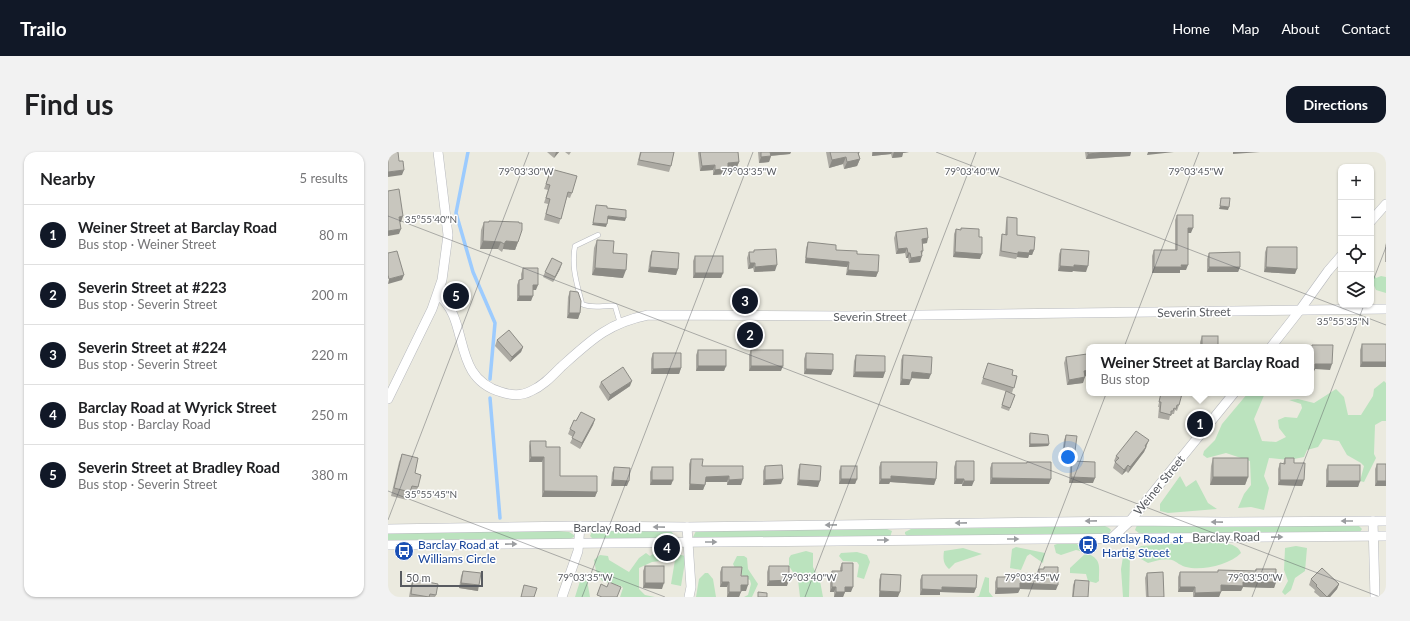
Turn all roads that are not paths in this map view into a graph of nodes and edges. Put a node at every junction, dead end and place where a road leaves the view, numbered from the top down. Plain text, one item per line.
1 (438, 152) edge
2 (1386, 204) edge
3 (1374, 218) edge
4 (598, 235) dead end
5 (1338, 259) edge
6 (438, 295) junction
7 (1386, 309) edge
8 (1300, 310) junction
9 (620, 322) junction
10 (1273, 344) edge
11 (1232, 396) edge
12 (388, 399) edge
13 (1130, 521) junction
14 (1373, 521) junction
15 (1386, 521) edge
16 (899, 524) junction
17 (580, 526) junction
18 (688, 527) junction
19 (388, 529) edge
20 (1373, 536) junction
21 (1386, 536) edge
22 (1112, 538) junction
23 (899, 540) junction
24 (688, 542) junction
25 (580, 543) junction
26 (388, 545) edge
27 (562, 597) edge
28 (689, 597) edge
29 (1375, 597) edge

1 - 6 street
2 - 3 street
4 - 9 lane
5 - 8 street
6 - 9 street, Severin Street
6 - 12 street
7 - 8 street, Severin Street
8 - 9 street, Severin Street
8 - 10 street
11 - 13 street, Weiner Street
14 -> 13 street, Barclay Road
13 -> 16 street, Barclay Road
13 - 22 street, Weiner Street
14 - 15 street, Barclay Road
14 - 20 street
16 -> 18 street, Barclay Road
16 - 23 street
18 -> 17 street, Barclay Road
17 - 19 street, Barclay Road
17 - 25 street
18 - 24 street
20 - 21 street, Barclay Road
22 -> 20 street, Barclay Road
20 - 29 street
23 -> 22 street, Barclay Road
24 -> 23 street, Barclay Road
24 - 25 street, Barclay Road
24 - 28 street
26 -> 25 street, Barclay Road
25 - 27 street

